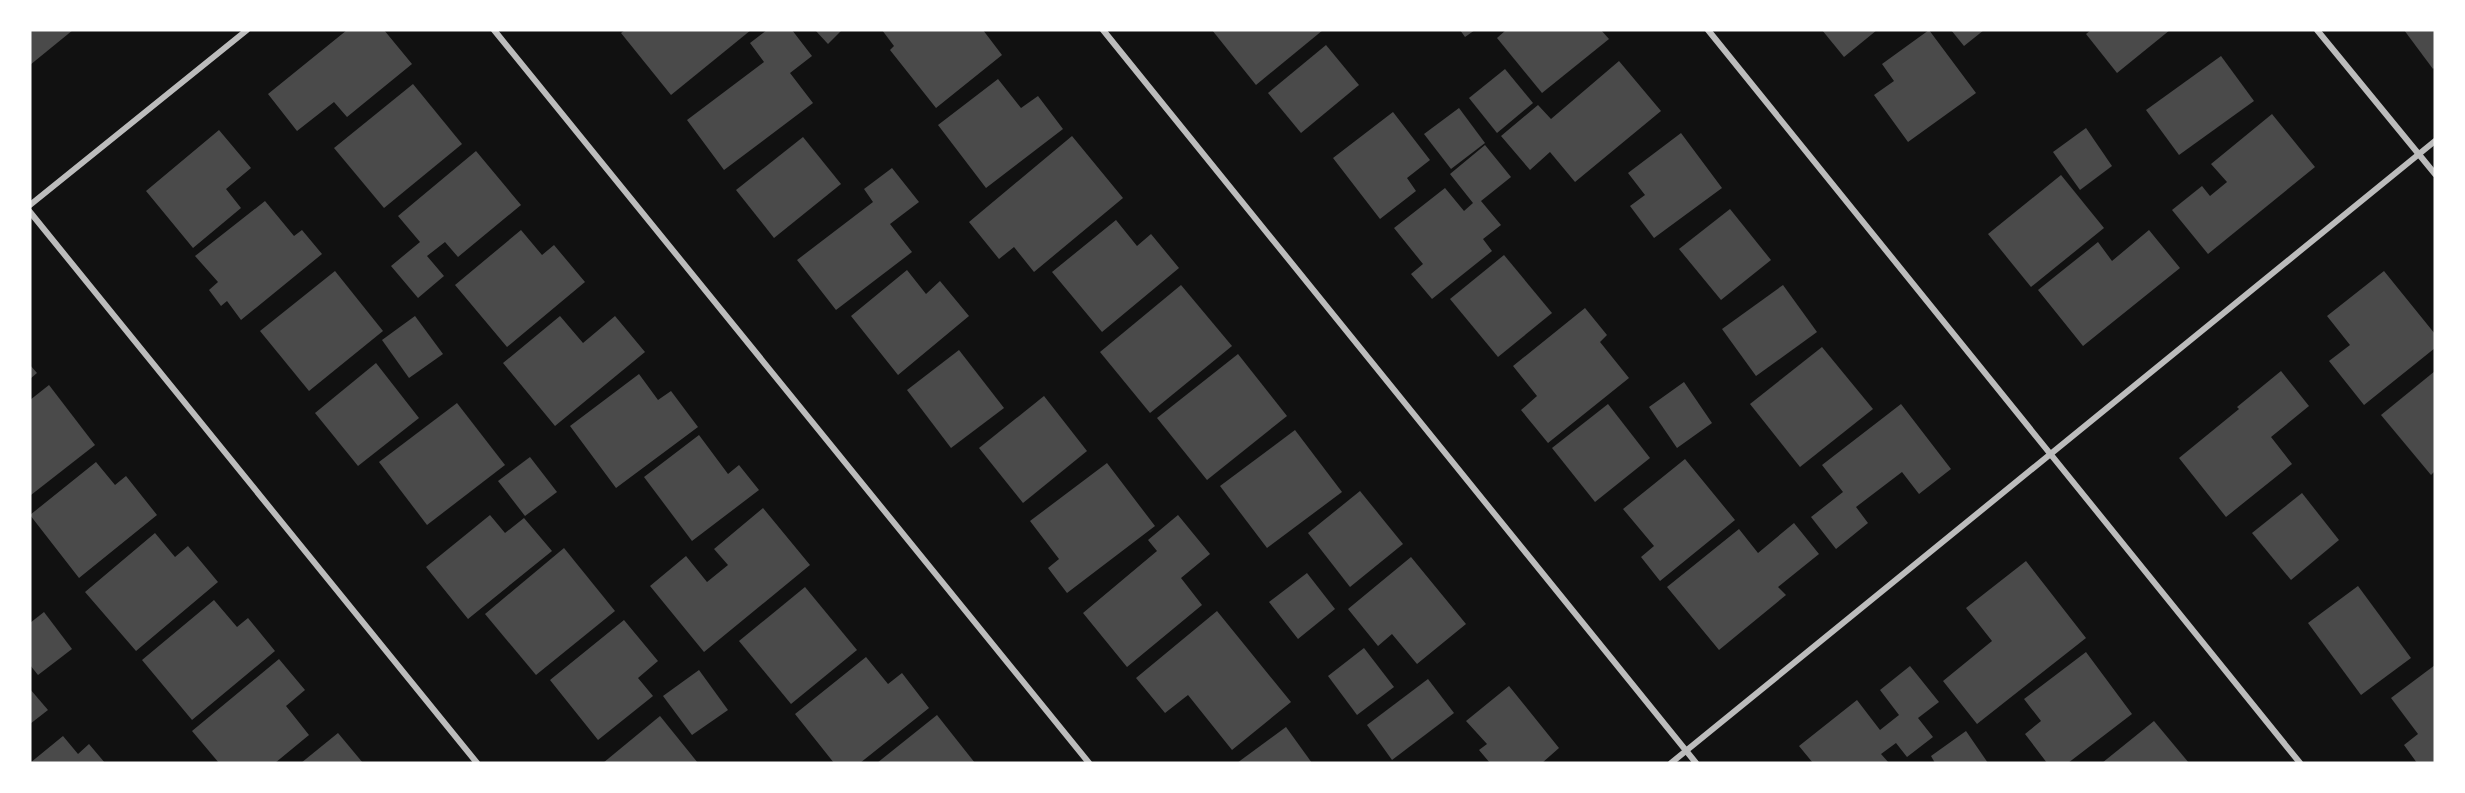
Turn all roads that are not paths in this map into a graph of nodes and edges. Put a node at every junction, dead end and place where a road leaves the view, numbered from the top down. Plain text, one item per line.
1 (247, 30) edge
2 (494, 30) edge
3 (1103, 30) edge
4 (1708, 30) edge
5 (2317, 30) edge
6 (2435, 141) edge
7 (2419, 154) junction
8 (2435, 174) edge
9 (30, 205) edge
10 (30, 212) edge
11 (2051, 454) junction
12 (1686, 750) junction
13 (477, 763) edge
14 (1089, 763) edge
15 (1671, 763) edge
16 (1696, 763) edge
17 (2300, 763) edge

1 - 9 street
2 - 14 street
3 - 12 street
4 - 11 street
5 - 7 street
6 - 7 street
7 - 8 street
7 - 11 street
10 - 13 street
11 - 12 street
11 - 17 street
12 - 15 street
12 - 16 street

